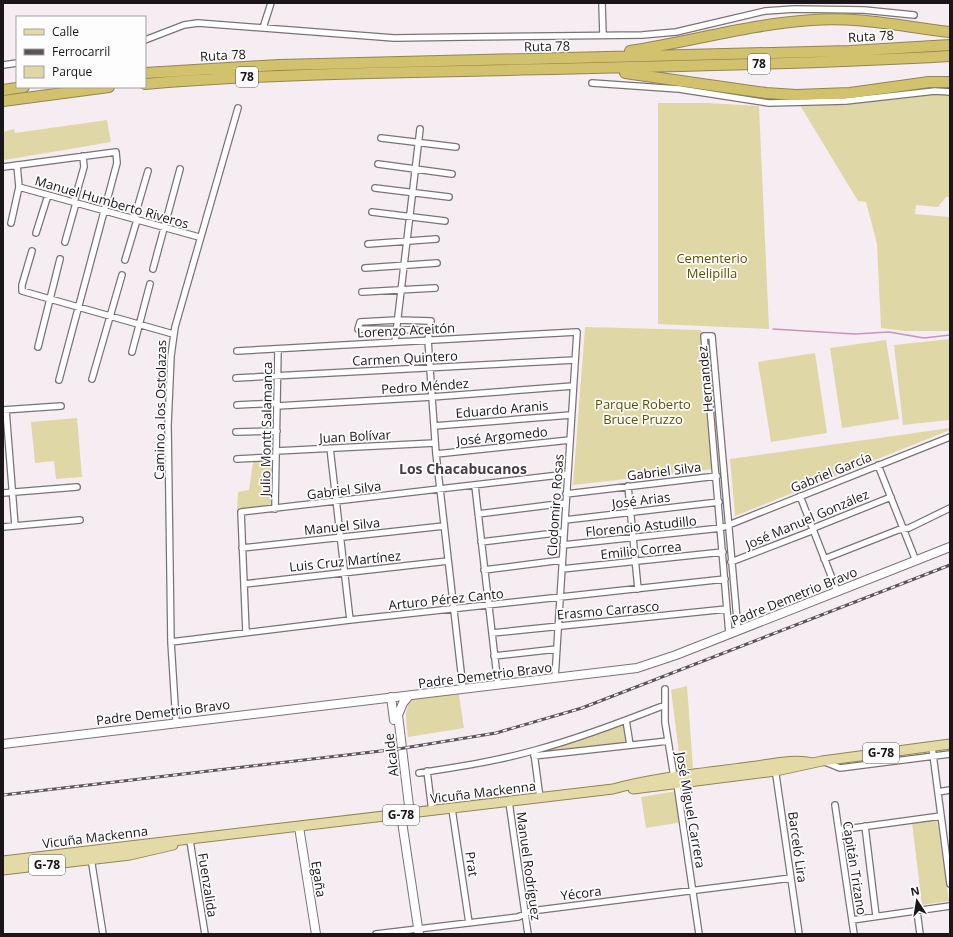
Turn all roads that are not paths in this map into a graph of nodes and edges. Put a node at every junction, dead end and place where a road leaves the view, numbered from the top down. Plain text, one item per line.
1 (271, 3) edge
2 (602, 3) edge
3 (914, 15) dead end
4 (263, 28) junction
5 (950, 32) edge
6 (604, 35) junction
7 (146, 40) edge
8 (950, 45) edge
9 (950, 56) edge
10 (579, 58) junction
11 (16, 63) edge
12 (3, 65) edge
13 (567, 69) junction
14 (146, 73) edge
15 (592, 82) dead end
16 (950, 82) edge
17 (146, 84) edge
18 (17, 88) edge
19 (101, 88) edge
20 (3, 90) edge
21 (950, 92) edge
22 (3, 101) edge
23 (238, 108) dead end
24 (420, 129) dead end
25 (381, 138) dead end
26 (419, 143) junction
27 (456, 147) dead end
28 (83, 156) junction
29 (378, 164) dead end
30 (17, 165) junction
31 (3, 167) edge
32 (180, 169) dead end
33 (416, 169) junction
34 (148, 170) dead end
35 (452, 174) dead end
36 (19, 187) junction
37 (375, 188) dead end
38 (413, 193) junction
39 (48, 195) junction
40 (449, 197) dead end
41 (75, 203) junction
42 (105, 211) junction
43 (372, 212) dead end
44 (410, 217) junction
45 (135, 219) junction
46 (445, 221) dead end
47 (11, 223) dead end
48 (164, 228) junction
49 (36, 232) dead end
50 (199, 237) junction
51 (436, 239) dead end
52 (407, 241) junction
53 (65, 242) dead end
54 (368, 244) dead end
55 (32, 251) dead end
56 (60, 259) dead end
57 (125, 260) dead end
58 (437, 263) dead end
59 (404, 265) junction
60 (365, 268) dead end
61 (153, 269) dead end
62 (122, 275) dead end
63 (150, 284) dead end
64 (435, 288) dead end
65 (401, 290) junction
66 (362, 292) dead end
67 (50, 299) junction
68 (80, 308) junction
69 (110, 316) junction
70 (397, 320) junction
71 (139, 324) junction
72 (396, 328) junction
73 (430, 330) junction
74 (577, 332) joint
75 (173, 334) junction
76 (428, 340) junction
77 (395, 342) junction
78 (38, 347) dead end
79 (278, 349) junction
80 (237, 351) dead end
81 (132, 352) dead end
82 (575, 360) junction
83 (430, 367) junction
84 (278, 376) junction
85 (236, 378) dead end
86 (92, 379) dead end
87 (59, 380) dead end
88 (573, 386) junction
89 (432, 397) junction
90 (277, 405) junction
91 (61, 406) dead end
92 (237, 406) dead end
93 (4, 410) edge
94 (571, 415) junction
95 (434, 426) junction
96 (277, 431) junction
97 (236, 432) dead end
98 (950, 437) edge
99 (570, 440) junction
100 (435, 443) junction
101 (330, 448) junction
102 (276, 454) junction
103 (436, 454) junction
104 (236, 459) dead end
105 (878, 465) junction
106 (568, 474) junction
107 (717, 476) junction
108 (474, 486) junction
109 (628, 486) junction
110 (77, 487) dead end
111 (440, 490) junction
112 (13, 492) junction
113 (3, 493) edge
114 (566, 494) junction
115 (800, 496) junction
116 (891, 497) junction
117 (336, 502) junction
118 (719, 502) junction
119 (566, 503) junction
120 (950, 508) edge
121 (275, 509) junction
122 (631, 512) junction
123 (478, 514) junction
124 (80, 520) dead end
125 (565, 520) junction
126 (3, 526) edge
127 (15, 526) junction
128 (444, 526) junction
129 (728, 526) junction
130 (721, 528) junction
131 (813, 529) junction
132 (903, 529) junction
133 (564, 532) junction
134 (340, 537) junction
135 (633, 538) junction
136 (481, 542) junction
137 (563, 545) junction
138 (950, 547) edge
139 (242, 548) junction
140 (723, 552) junction
141 (824, 559) junction
142 (448, 560) junction
143 (562, 560) junction
144 (916, 561) junction
145 (636, 562) junction
146 (731, 562) junction
147 (562, 569) junction
148 (484, 570) junction
149 (344, 572) junction
150 (725, 579) junction
151 (244, 584) junction
152 (638, 589) junction
153 (837, 592) junction
154 (560, 597) junction
155 (488, 605) junction
156 (454, 609) junction
157 (727, 609) junction
158 (350, 620) junction
159 (558, 626) junction
160 (738, 631) junction
161 (246, 632) junction
162 (492, 633) junction
163 (729, 634) junction
164 (171, 642) junction
165 (557, 649) junction
166 (494, 656) junction
167 (555, 678) junction
168 (498, 685) junction
169 (463, 689) junction
170 (665, 689) dead end
171 (409, 696) junction
172 (391, 697) junction
173 (665, 706) junction
174 (626, 720) junction
175 (176, 722) junction
176 (668, 741) junction
177 (3, 744) edge
178 (950, 744) edge
179 (630, 745) junction
180 (932, 751) junction
181 (534, 753) junction
182 (950, 754) edge
183 (822, 761) junction
184 (775, 767) junction
185 (419, 772) dead end
186 (427, 772) junction
187 (676, 781) junction
188 (950, 790) edge
189 (938, 792) junction
190 (540, 798) junction
191 (509, 802) junction
192 (835, 805) dead end
193 (452, 809) junction
194 (432, 811) junction
195 (406, 814) junction
196 (941, 816) junction
197 (865, 826) junction
198 (299, 827) junction
199 (950, 827) edge
200 (942, 828) junction
201 (839, 830) junction
202 (190, 840) junction
203 (90, 856) junction
204 (3, 861) edge
205 (949, 863) edge
206 (3, 870) edge
207 (791, 878) junction
208 (950, 884) edge
209 (693, 890) junction
210 (950, 906) edge
211 (917, 910) junction
212 (525, 913) junction
213 (876, 916) junction
214 (852, 920) junction
215 (469, 922) junction
216 (419, 931) edge
217 (103, 934) edge
218 (205, 934) edge
219 (316, 934) edge
220 (376, 934) edge
221 (528, 934) edge
222 (699, 934) edge
223 (799, 934) edge
224 (854, 934) edge
225 (920, 934) edge

1 - 4 street
2 - 6 street
3 - 6 street
4 - 6 street
4 - 7 street
5 - 10 highway
8 - 10 highway, Ruta 78 / 78
9 - 13 highway, Ruta 78 / 78
10 - 14 highway, Ruta 78 / 78
11 - 12 street
13 - 16 highway
13 - 17 highway, Ruta 78 / 78
15 - 21 street
18 - 20 highway
19 - 22 highway
23 - 50 street, Camino a los Ostolazas
24 - 26 street
25 - 26 street
26 - 27 street
26 - 33 street
28 - 30 street
28 - 41 street
28 - 42 street
29 - 33 street
30 - 31 street
30 - 36 street
32 - 48 street
33 - 35 street
33 - 38 street
34 - 45 street
36 - 39 street, Manuel Humberto Riveros
36 - 47 street
37 - 38 street
38 - 40 street
38 - 44 street
39 - 41 street, Manuel Humberto Riveros
39 - 49 street
41 - 42 street, Manuel Humberto Riveros
41 - 53 street
42 - 45 street, Manuel Humberto Riveros
42 - 68 street
43 - 44 street
44 - 46 street
44 - 52 street
45 - 48 street, Manuel Humberto Riveros
45 - 57 street
48 - 50 street, Manuel Humberto Riveros
48 - 61 street
50 - 75 street, Camino a los Ostolazas
51 - 52 street
52 - 54 street
52 - 59 street
55 - 67 street
56 - 67 street
58 - 59 street
59 - 60 street
59 - 65 street
62 - 69 street
63 - 71 street
64 - 65 street
65 - 66 street
65 - 70 street
67 - 68 street
67 - 78 street
68 - 69 street
68 - 87 street
69 - 71 street
69 - 86 street
70 - 72 street
70 - 72 street
70 - 73 street
71 - 75 street
71 - 81 street
72 - 73 street
72 - 77 street
73 - 76 street
74 - 76 street, Lorenzo Aceitón
74 - 82 street, Clodomiro Rosas
75 - 164 street, Camino a los Ostolazas
76 - 77 street, Lorenzo Aceitón
76 - 83 street
77 - 79 street, Lorenzo Aceitón
79 - 80 street, Lorenzo Aceitón
79 - 84 street, Julio Montt Salamanca
82 - 83 street, Carmen Quintero
82 - 88 street, Clodomiro Rosas
83 - 84 street, Carmen Quintero
83 - 89 street
84 - 85 street, Carmen Quintero
84 - 90 street, Julio Montt Salamanca
88 - 89 street, Pedro Méndez
88 - 94 street, Clodomiro Rosas
89 - 90 street, Pedro Méndez
89 - 95 street
90 - 92 street, Pedro Méndez
90 - 96 street, Julio Montt Salamanca
91 - 93 street
93 - 112 street
94 - 95 street, Eduardo Aranis
94 - 99 street, Clodomiro Rosas
95 - 100 street
96 - 97 street
96 - 102 street, Julio Montt Salamanca
98 - 105 street, Gabriel García
99 - 103 street, José Argomedo
99 - 106 street, Clodomiro Rosas
100 - 101 street, Juan Bolívar
100 - 103 street
101 - 102 street, Juan Bolívar
101 - 117 street
102 - 104 street, Juan Bolívar
102 - 121 street, Julio Montt Salamanca
103 - 111 street
105 - 115 street, Gabriel García
105 - 116 street
106 - 108 street, Gabriel Silva
106 - 114 street, Clodomiro Rosas
107 - 109 street, Gabriel Silva
107 - 118 street, Hernandez
107 - 129 street, Hernandez
108 - 111 street, Gabriel Silva
108 - 123 street
109 - 114 street, Gabriel Silva
109 - 122 street
110 - 112 street
111 - 117 street, Gabriel Silva
111 - 128 street
112 - 113 street
112 - 127 street
114 - 119 street, Clodomiro Rosas
115 - 129 street, Gabriel García
115 - 131 street
116 - 131 street, José Manuel González
116 - 132 street
117 - 121 street, Gabriel Silva
117 - 134 street
118 - 122 street, José Arias
118 - 130 street, Hernandez
119 - 123 street
119 - 125 street, Clodomiro Rosas
120 - 132 street
121 - 139 street, Gabriel Silva
122 - 125 street, José Arias
122 - 135 street
123 - 136 street
124 - 127 street
125 - 133 street, Clodomiro Rosas
126 - 127 street
128 - 134 street, Manuel Silva
128 - 142 street
129 - 130 street, Gabriel García
129 - 146 street, Hernandez
130 - 135 street, Florencio Astudillo
130 - 140 street, Hernandez
131 - 141 street
131 - 146 street, José Manuel González
132 - 141 street
132 - 144 street
133 - 136 street
133 - 137 street, Clodomiro Rosas
134 - 139 street, Manuel Silva
134 - 149 street
135 - 137 street, Florencio Astudillo
135 - 145 street
136 - 148 street
137 - 143 street, Clodomiro Rosas
138 - 144 street, Padre Demetrio Bravo
139 - 151 street
140 - 145 street, Emilio Correa
140 - 150 street, Hernandez
141 - 153 street
142 - 149 street, Luis Cruz Martínez
142 - 156 street
143 - 147 street, Clodomiro Rosas
143 - 148 street
144 - 153 street, Padre Demetrio Bravo
145 - 147 street, Emilio Correa
145 - 152 street
146 - 160 street, Hernandez
147 - 154 street, Clodomiro Rosas
148 - 155 street
149 - 151 street, Luis Cruz Martínez
149 - 158 street
150 - 152 street, Arturo Pérez Canto
150 - 157 street, Hernandez
151 - 161 street
152 - 154 street, Arturo Pérez Canto
153 - 160 street, Padre Demetrio Bravo
154 - 155 street, Arturo Pérez Canto
154 - 159 street, Clodomiro Rosas
155 - 156 street, Arturo Pérez Canto
155 - 162 street
156 - 158 street, Arturo Pérez Canto
156 - 169 street
157 - 159 street, Erasmo Carrasco
157 - 163 street, Hernandez
158 - 161 street, Arturo Pérez Canto
159 - 162 street, Erasmo Carrasco
159 - 165 street, Clodomiro Rosas
160 - 163 street, Padre Demetrio Bravo
161 - 164 street, Arturo Pérez Canto
162 - 166 street
163 - 167 street, Padre Demetrio Bravo
164 - 175 street, Camino a los Ostolazas
165 - 166 street
165 - 167 street, Clodomiro Rosas
166 - 168 street
167 - 168 street, Padre Demetrio Bravo
168 - 169 street, Padre Demetrio Bravo
169 - 171 street, Padre Demetrio Bravo
170 - 173 street, José Miguel Carrera
171 - 172 street, Padre Demetrio Bravo
171 - 195 street, Alcalde
172 - 175 street, Padre Demetrio Bravo
172 - 195 street, Alcalde
173 - 174 street
173 - 176 street, José Miguel Carrera
174 - 179 street
174 - 181 street
175 - 177 street, Padre Demetrio Bravo
176 - 179 street
176 - 187 street, José Miguel Carrera
178 - 180 main road, Vicuña Mackenna / G-78
179 - 181 street
180 - 182 street, Vicuña Mackenna
180 - 183 main road, Vicuña Mackenna / G-78
180 - 183 street, Vicuña Mackenna
180 - 189 street
181 - 186 street
181 - 190 street
183 - 184 main road, Vicuña Mackenna / G-78
184 - 187 main road, Vicuña Mackenna / G-78
184 - 207 street, Barceló Lira
185 - 186 street
186 - 194 street
187 - 190 main road, Vicuña Mackenna / G-78
187 - 209 street, José Miguel Carrera
188 - 189 street
189 - 196 street
190 - 191 main road, Vicuña Mackenna / G-78
191 - 193 main road, Vicuña Mackenna / G-78
191 - 212 street, Manuel Rodríguez
192 - 201 street, Capitán Trizano
193 - 194 main road, Vicuña Mackenna / G-78
193 - 215 street, Prat
194 - 195 main road, Vicuña Mackenna / G-78
195 - 198 main road, Vicuña Mackenna / G-78
195 - 216 street, Alcalde
196 - 197 street
196 - 200 street
197 - 201 street
197 - 213 street
198 - 202 main road, Vicuña Mackenna / G-78
198 - 219 street, Egaña
199 - 200 street
200 - 205 street
201 - 214 street, Capitán Trizano
202 - 203 main road, Vicuña Mackenna / G-78
202 - 218 street, Fuenzalida
203 - 204 main road, Vicuña Mackenna / G-78
203 - 206 main road, Vicuña Mackenna / G-78
203 - 217 street
205 - 208 street
207 - 209 street, Yécora
207 - 223 street, Barceló Lira
209 - 212 street, Yécora
209 - 222 street, José Miguel Carrera
210 - 211 street
211 - 213 street
211 - 225 street
212 - 215 street, Yécora
212 - 221 street, Manuel Rodríguez
213 - 214 street
214 - 224 street, Capitán Trizano
215 - 216 street, Yécora
216 - 220 street, Yécora

